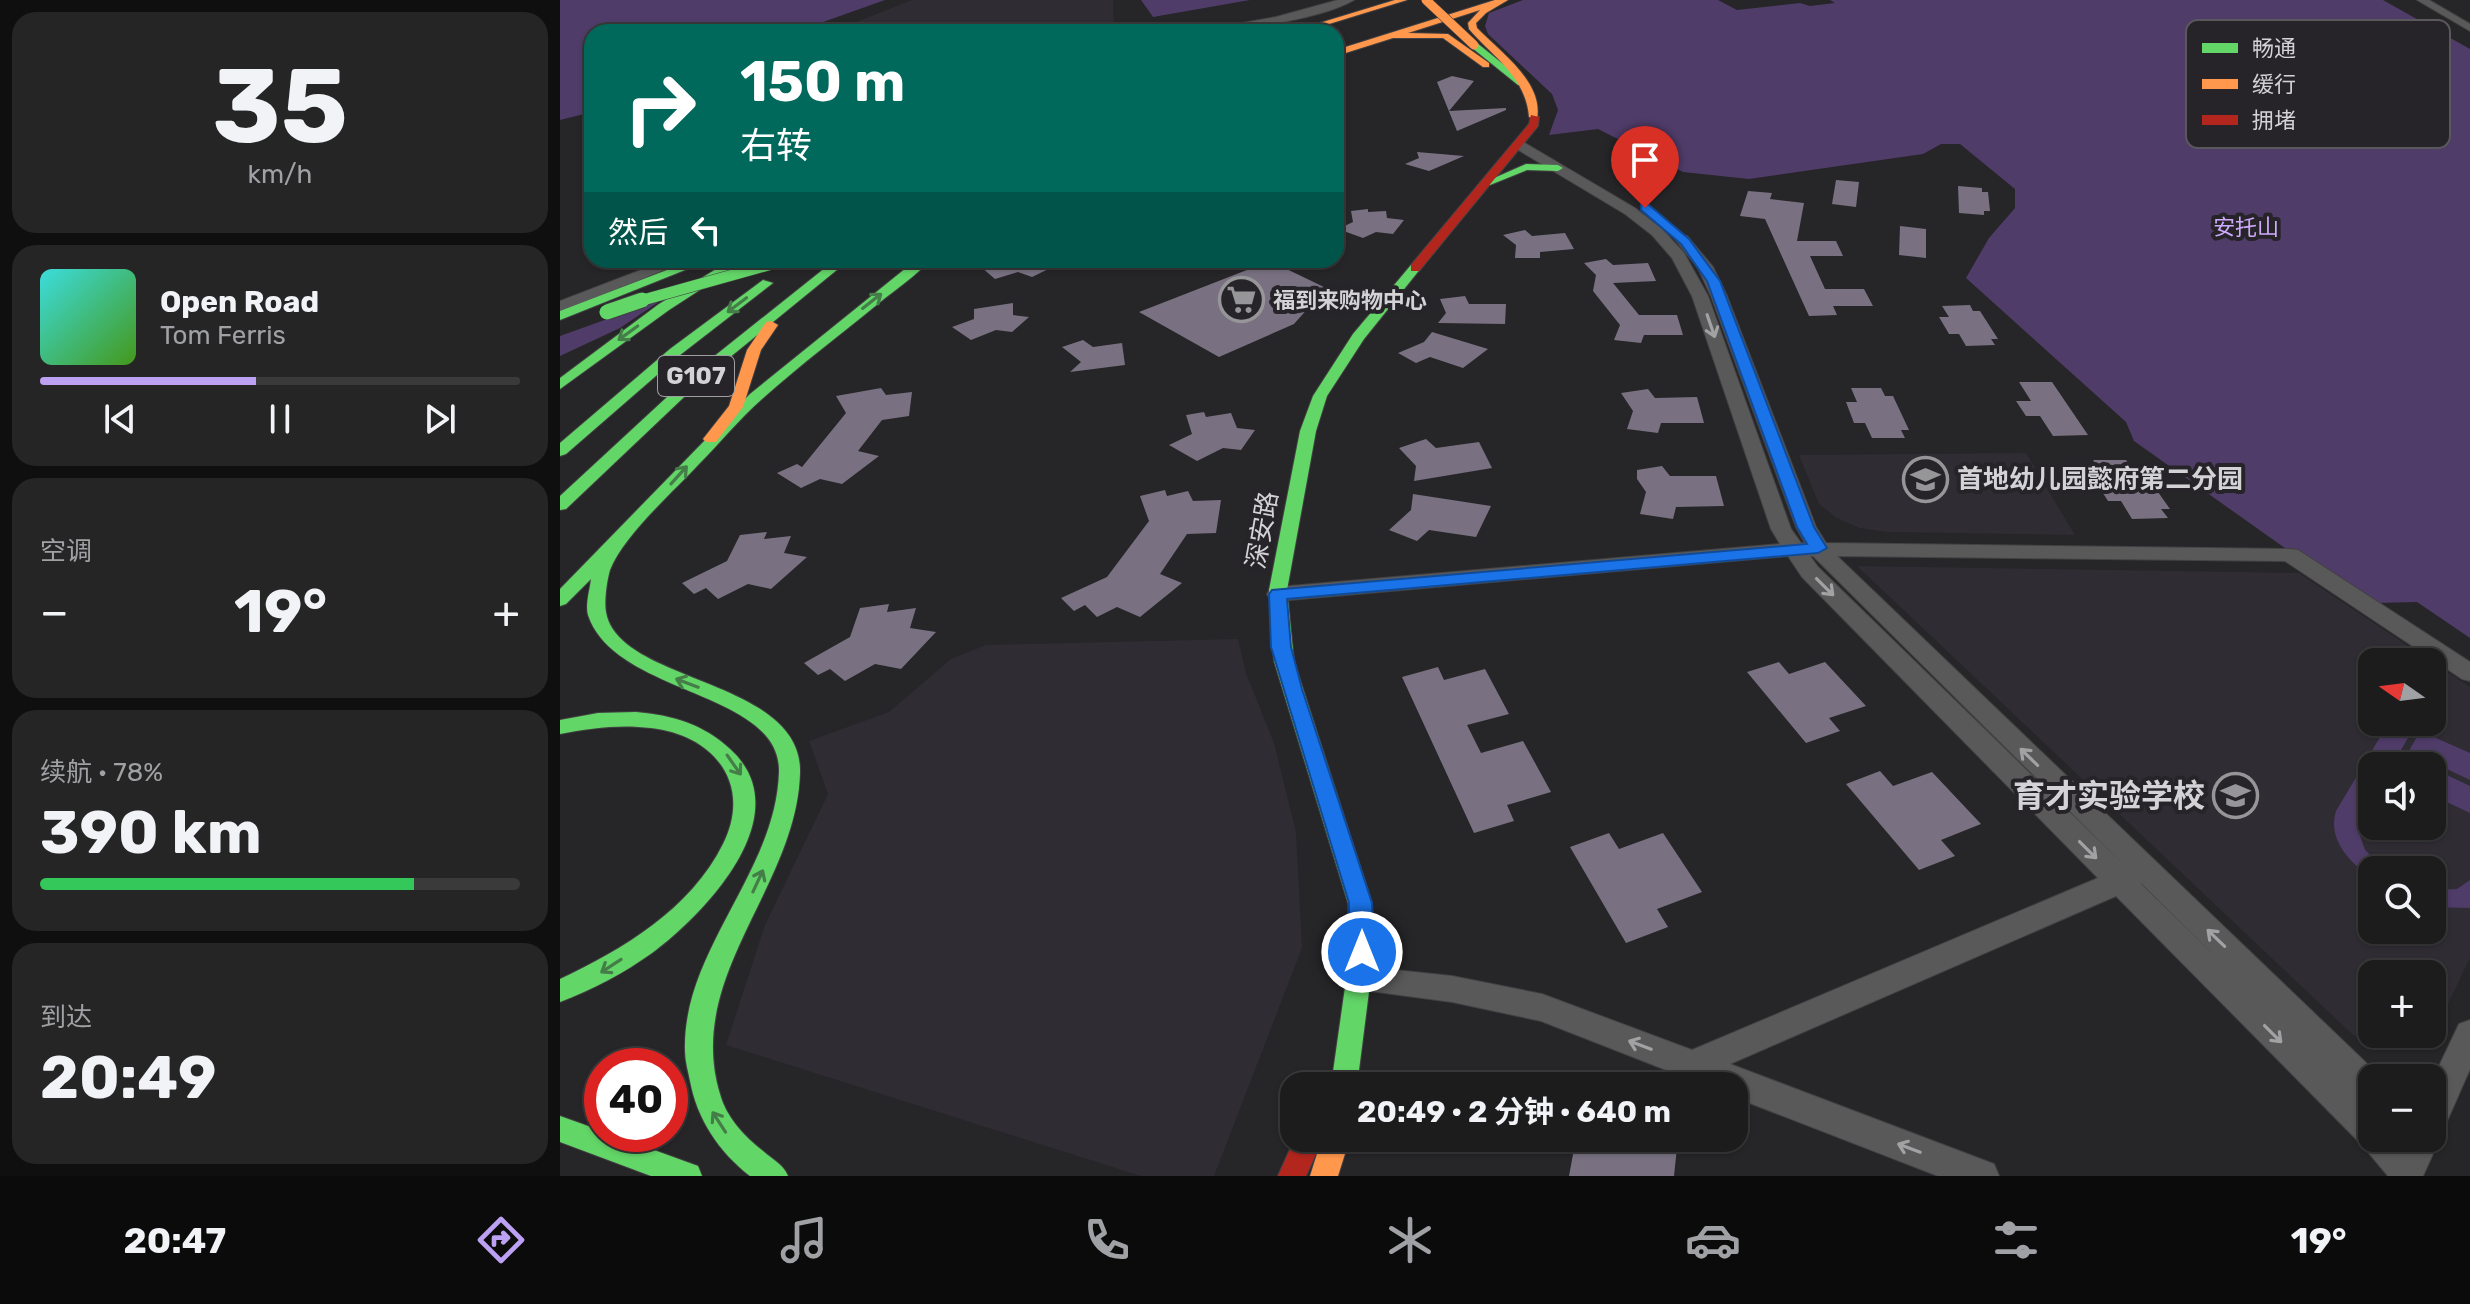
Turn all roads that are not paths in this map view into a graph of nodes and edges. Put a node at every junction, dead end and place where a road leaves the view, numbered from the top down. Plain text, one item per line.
1 (1403, 0) edge
2 (1426, 0) edge
3 (1503, 0) edge
4 (2422, 0) edge
5 (1342, 1) edge
6 (1445, 6) edge
7 (1250, 24) edge
8 (1321, 24) edge
9 (2470, 28) edge
10 (1344, 32) edge
11 (1388, 35) junction
12 (1344, 50) edge
13 (1521, 83) junction
14 (1521, 142) junction
15 (1558, 168) junction
16 (1487, 183) junction
17 (661, 268) edge
18 (678, 268) edge
19 (681, 268) edge
20 (727, 268) edge
21 (753, 268) edge
22 (790, 268) edge
23 (832, 268) edge
24 (914, 268) edge
25 (811, 283) junction
26 (560, 308) edge
27 (560, 316) edge
28 (560, 331) edge
29 (675, 352) junction
30 (560, 385) edge
31 (560, 430) edge
32 (711, 439) junction
33 (560, 451) edge
34 (560, 505) edge
35 (627, 533) junction
36 (1818, 548) junction
37 (1792, 549) junction
38 (1278, 594) junction
39 (560, 600) edge
40 (2470, 673) edge
41 (560, 727) edge
42 (2133, 876) junction
43 (1358, 979) junction
44 (560, 991) edge
45 (2470, 1034) edge
46 (1349, 1055) junction
47 (1693, 1065) junction
48 (1341, 1072) edge
49 (1346, 1072) edge
50 (2358, 1077) edge
51 (2446, 1086) edge
52 (2358, 1118) edge
53 (560, 1129) edge
54 (1303, 1152) edge
55 (1332, 1152) edge
56 (688, 1176) edge
57 (774, 1176) edge
58 (1292, 1176) edge
59 (1324, 1176) edge
60 (1982, 1176) edge

1 - 8 main road
2 - 6 main road, bridge
3 - 6 main road
3 - 13 main road
4 - 9 street
5 - 7 street
6 - 10 main road
6 - 11 main road
6 - 13 main road, bridge
11 - 12 main road
11 - 13 main road
13 - 14 main road, 深安路
14 - 15 street
14 - 16 main road, 深安路
14 - 36 street
15 - 16 main road
15 -> 37 street
16 - 38 main road, 深安路
17 - 26 street
18 - 26 main road
19 - 27 main road
20 -> 30 main road
21 - 28 main road, bridge
22 -> 29 main road, G107
23 - 25 main road, G107
32 -> 24 main road
25 - 32 main road
25 - 34 main road, G107
29 - 31 main road
29 - 33 main road, G107
35 -> 32 main road
35 - 39 main road
57 -> 35 main road
36 - 37 street
36 - 40 street
42 -> 36 street
37 - 38 street
37 -> 42 street
38 - 43 main road, 深安路
41 -> 44 main road
42 - 47 street
50 -> 42 street
42 -> 52 street
43 - 46 main road, 深安路
47 -> 43 street
45 - 51 street
46 - 48 main road
46 - 49 main road, 深安路
60 -> 47 street
53 - 56 main road
54 - 58 main road
55 - 59 main road

